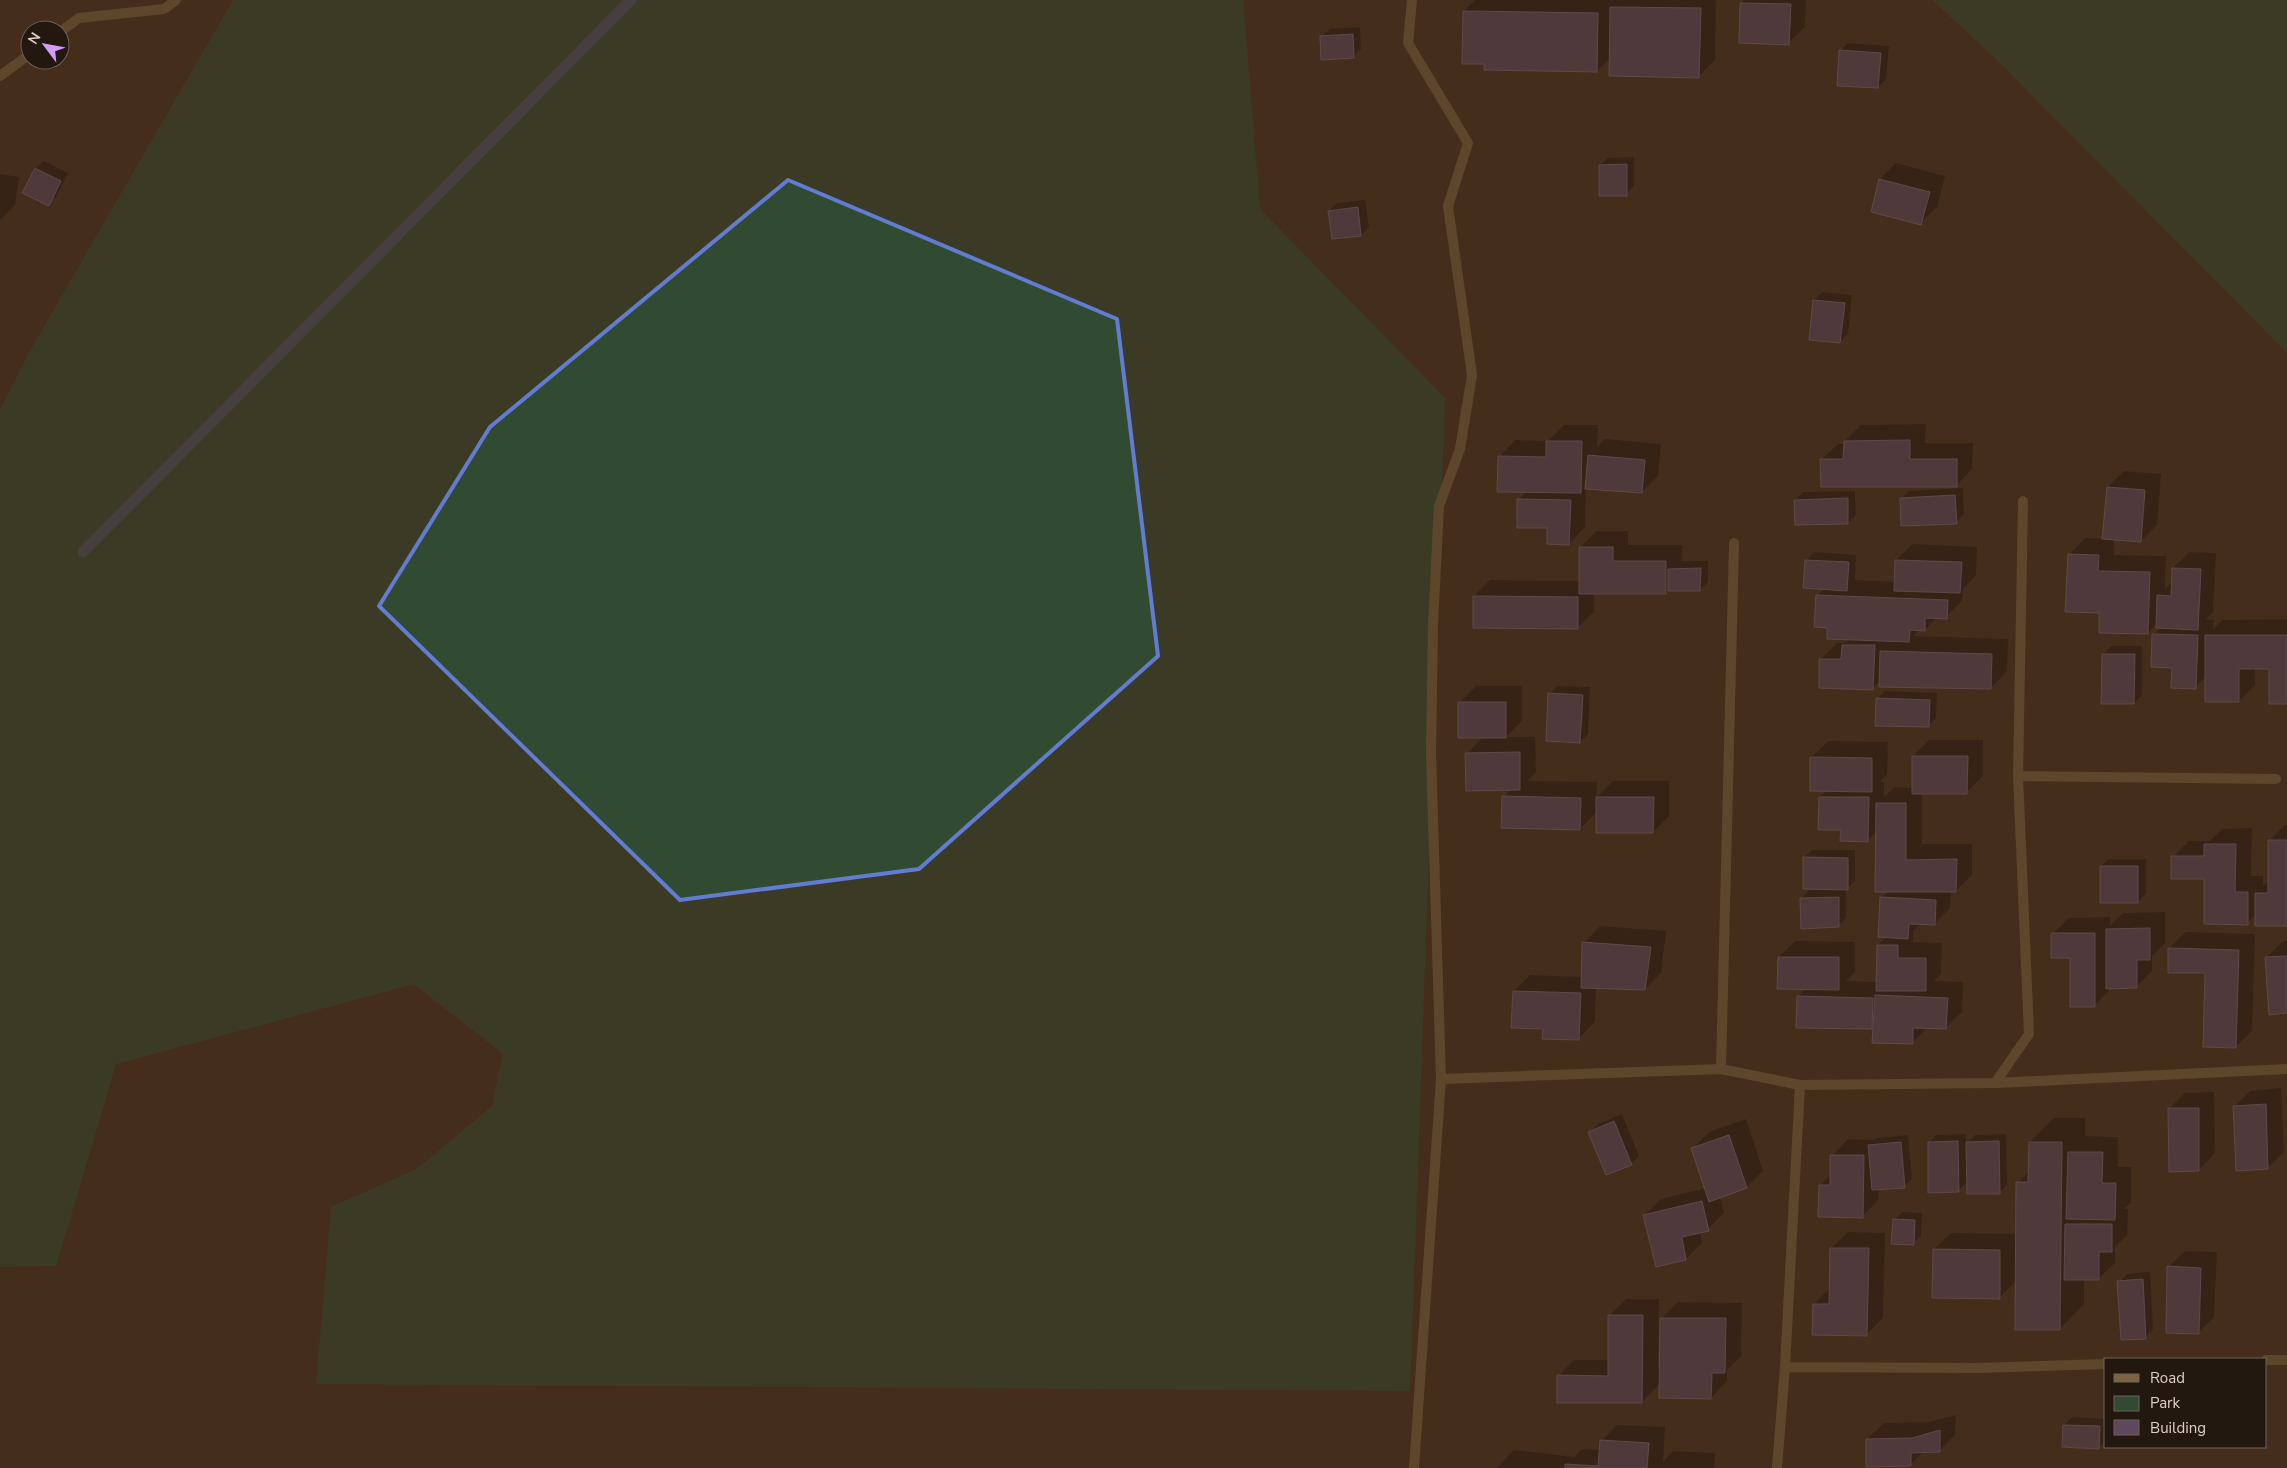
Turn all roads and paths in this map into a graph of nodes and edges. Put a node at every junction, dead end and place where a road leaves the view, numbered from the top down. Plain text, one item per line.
1 (176, 0) edge
2 (1412, 0) edge
3 (70, 25) edge
4 (20, 61) edge
5 (0, 76) edge
6 (2023, 501) dead end
7 (1734, 543) dead end
8 (2018, 776) junction
9 (2276, 779) dead end
10 (1721, 1069) junction
11 (2287, 1069) edge
12 (1441, 1079) junction
13 (1995, 1083) junction
14 (1800, 1085) junction
15 (2267, 1360) edge
16 (2287, 1360) edge
17 (2104, 1364) edge
18 (1785, 1366) junction
19 (1414, 1468) edge
20 (1776, 1468) edge

1 - 3 street
2 - 12 street
4 - 5 street
6 - 8 street
7 - 10 street
8 - 9 street
8 - 13 street
10 - 12 street
10 - 14 street
11 - 13 street
12 - 19 street
13 - 14 street
14 - 18 street
15 - 16 street
17 - 18 street
18 - 20 street

